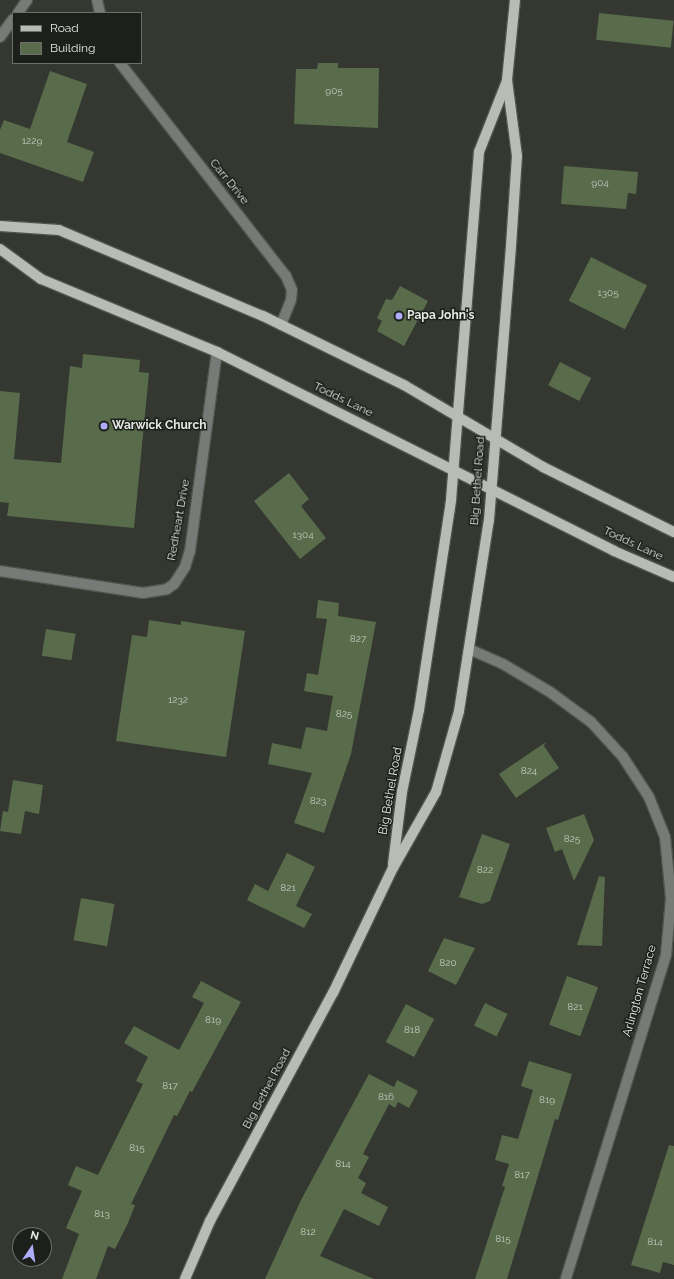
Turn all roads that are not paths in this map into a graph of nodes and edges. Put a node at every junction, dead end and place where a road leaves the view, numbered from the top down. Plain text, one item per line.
1 (27, 0) edge
2 (96, 0) edge
3 (515, 0) edge
4 (19, 12) edge
5 (100, 12) edge
6 (12, 20) edge
7 (0, 37) edge
8 (121, 64) edge
9 (508, 80) junction
10 (0, 226) edge
11 (0, 249) edge
12 (281, 324) junction
13 (217, 352) junction
14 (456, 416) junction
15 (494, 438) junction
16 (454, 469) junction
17 (492, 488) junction
18 (674, 532) edge
19 (0, 571) edge
20 (674, 577) edge
21 (469, 649) junction
22 (393, 868) junction
23 (185, 1279) edge
24 (566, 1279) edge

1 - 4 street
2 - 5 street
3 - 9 main road, Big Bethel Road
6 - 7 street
8 - 12 street, Carr Drive
9 - 14 main road, Big Bethel Road
9 - 15 main road, Big Bethel Road
10 - 12 main road
11 - 13 main road, Todds Lane
12 - 14 main road
13 - 16 main road, Todds Lane
13 - 19 street, Redheart Drive
14 - 15 main road
14 - 16 main road, Big Bethel Road
15 - 17 main road, Big Bethel Road
15 - 18 main road
16 - 17 main road, Todds Lane
16 - 22 main road, Big Bethel Road
17 - 20 main road, Todds Lane
17 - 21 main road, Big Bethel Road
21 - 22 main road, Big Bethel Road
21 - 24 street, Arlington Terrace
22 - 23 main road, Big Bethel Road

